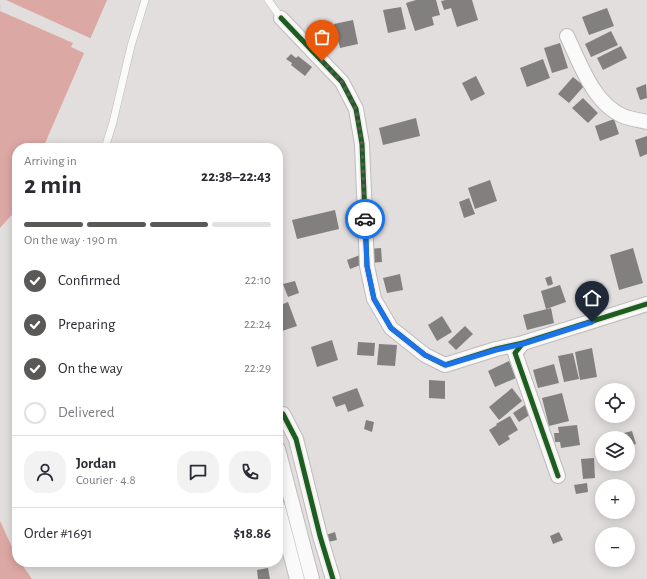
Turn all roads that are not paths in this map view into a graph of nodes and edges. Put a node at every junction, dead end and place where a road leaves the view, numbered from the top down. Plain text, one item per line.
1 (145, 0) edge
2 (268, 0) edge
3 (281, 18) joint
4 (567, 36) dead end
5 (647, 122) edge
6 (107, 143) edge
7 (647, 304) edge
8 (523, 344) junction
9 (283, 414) edge
10 (283, 468) edge
11 (558, 476) dead end
12 (283, 526) edge
13 (297, 579) edge
14 (312, 579) edge
15 (333, 579) edge

1 - 6 lane
2 - 3 lane
3 - 8 street
4 - 5 street
7 - 8 street
8 - 11 street
9 - 15 street
10 - 14 street
12 - 13 street

